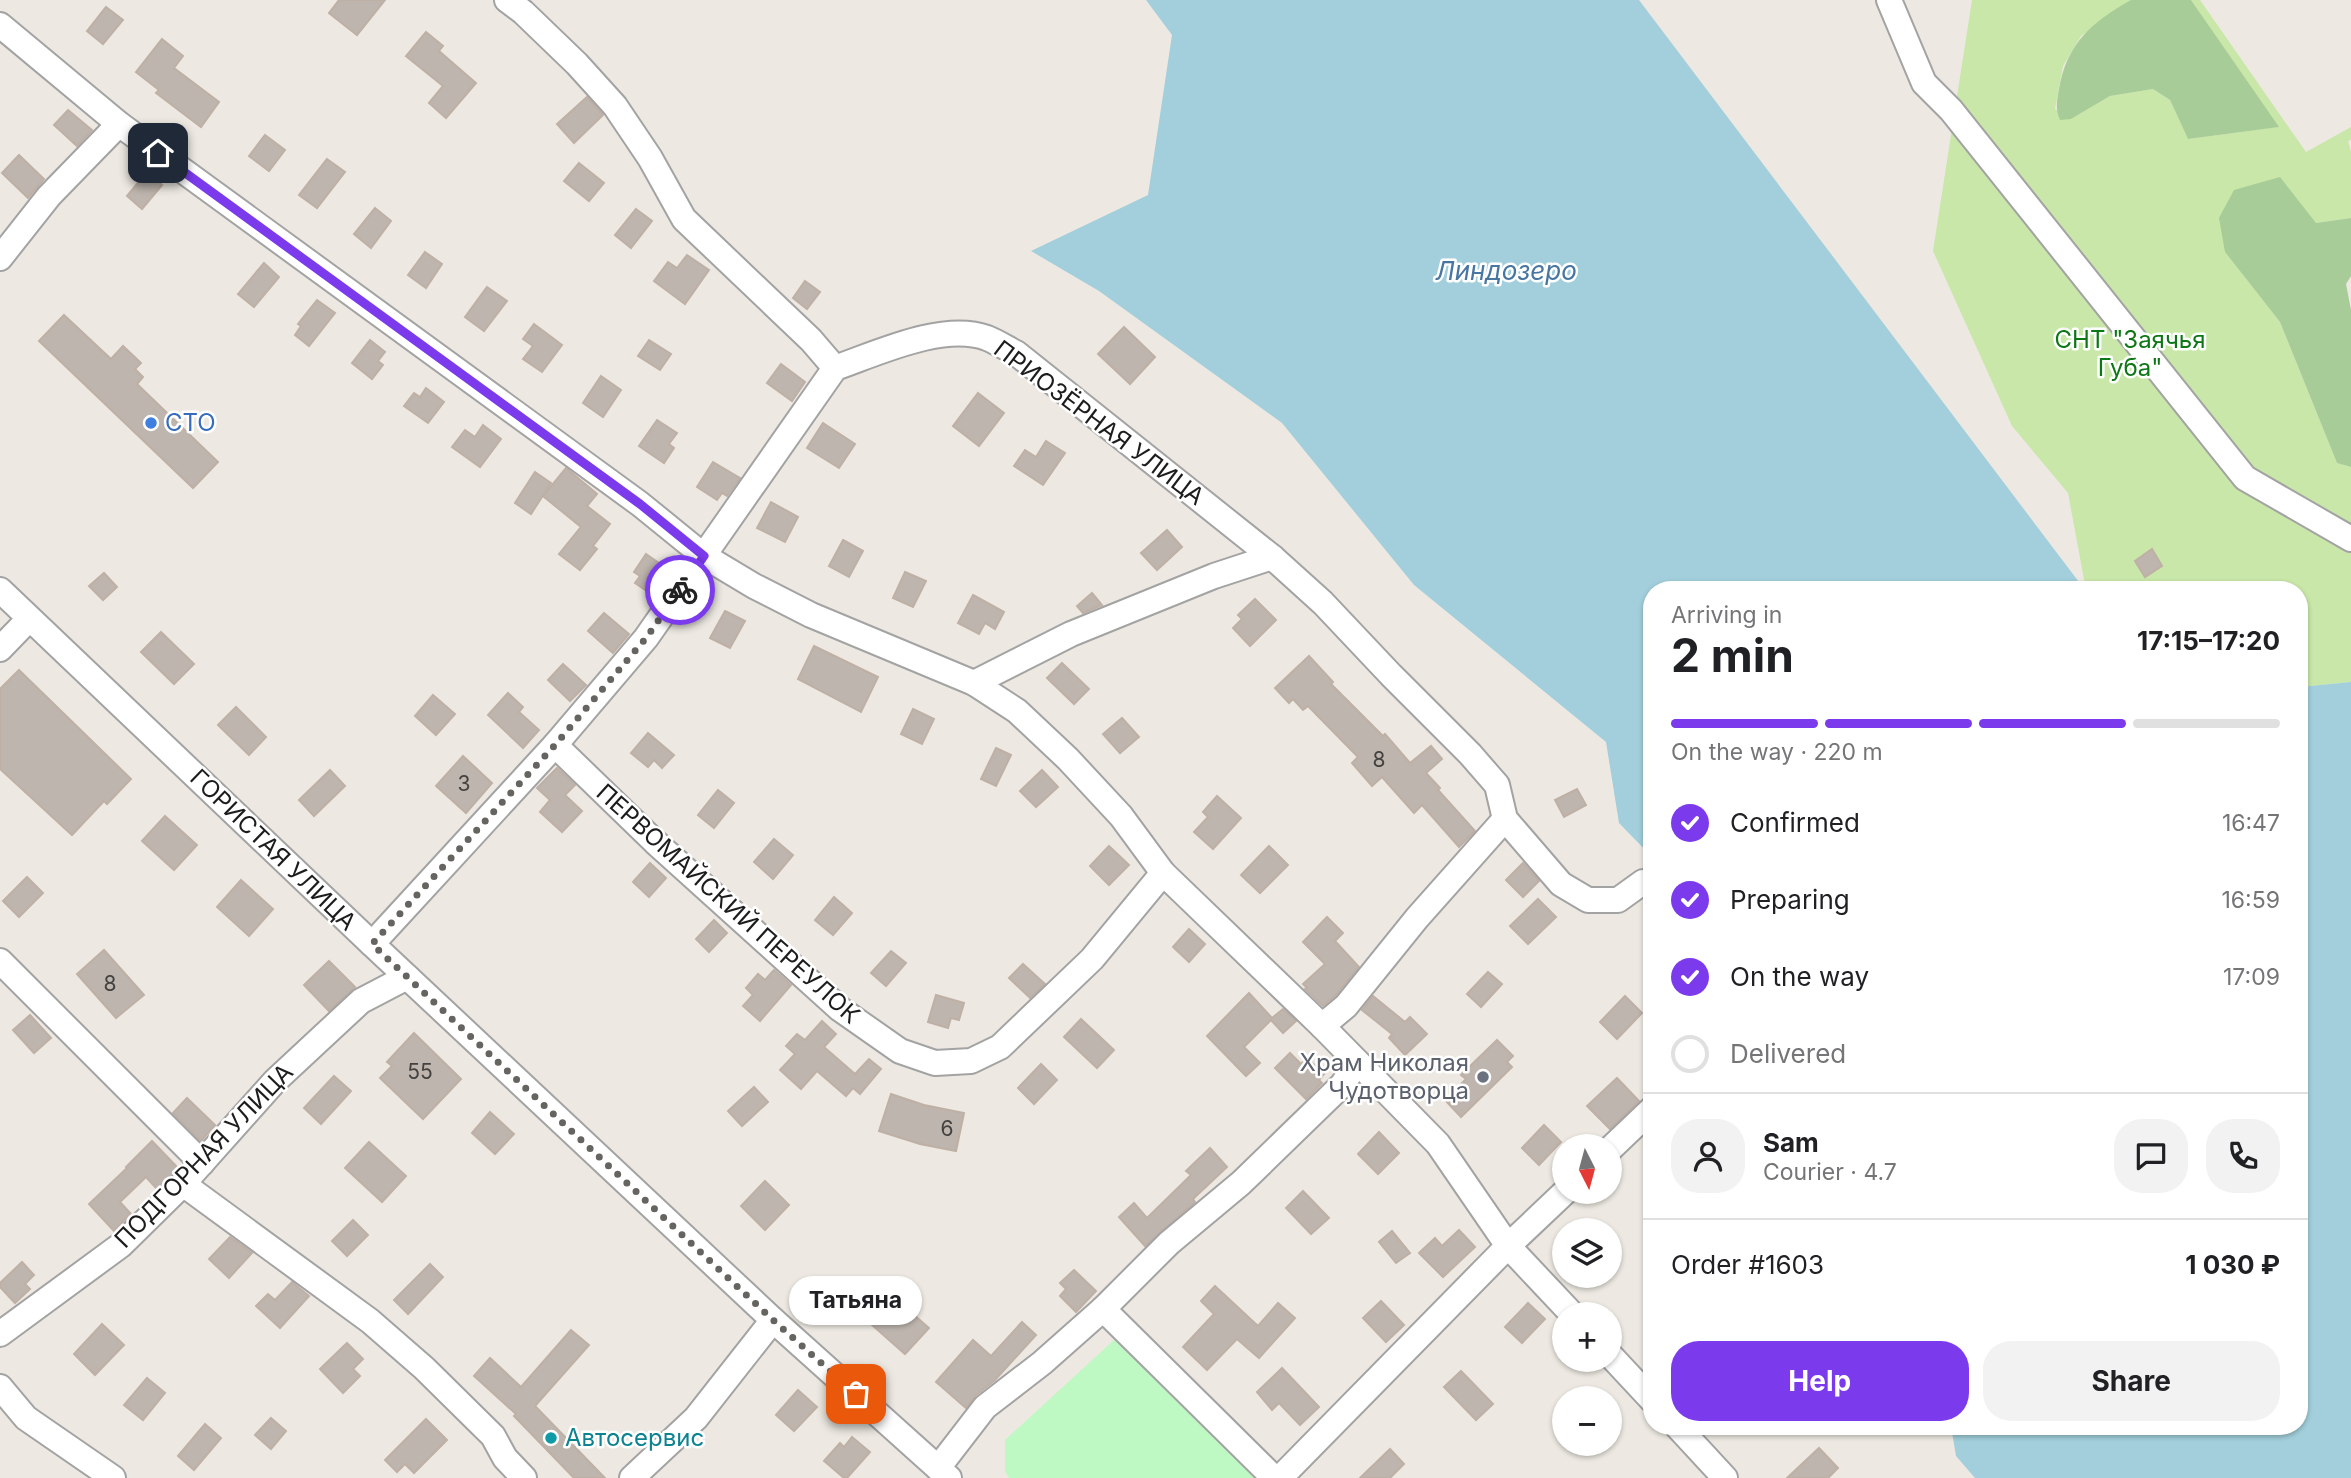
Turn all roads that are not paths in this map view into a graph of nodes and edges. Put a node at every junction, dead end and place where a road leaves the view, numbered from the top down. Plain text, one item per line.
1 (507, 0) edge
2 (1889, 0) edge
3 (0, 25) edge
4 (119, 124) junction
5 (0, 258) edge
6 (835, 368) junction
7 (2351, 539) edge
8 (704, 556) junction
9 (1272, 557) junction
10 (0, 590) edge
11 (29, 619) junction
12 (0, 649) edge
13 (974, 683) junction
14 (555, 745) junction
15 (1505, 819) junction
16 (1163, 873) junction
17 (1643, 882) dead end
18 (372, 944) junction
19 (0, 961) edge
20 (407, 977) junction
21 (1322, 1026) junction
22 (1357, 1062) junction
23 (1643, 1118) edge
24 (1622, 1138) edge
25 (202, 1163) junction
26 (183, 1184) junction
27 (1552, 1204) edge
28 (1508, 1246) junction
29 (1561, 1302) edge
30 (1102, 1309) junction
31 (773, 1320) junction
32 (0, 1334) edge
33 (1622, 1368) edge
34 (0, 1387) edge
35 (1643, 1390) edge
36 (1685, 1435) edge
37 (944, 1473) edge
38 (113, 1478) edge
39 (524, 1478) edge
40 (632, 1478) edge
41 (1274, 1478) edge
42 (1280, 1478) edge
43 (1725, 1478) edge

1 - 6 street
2 - 7 street
3 - 4 street
4 - 5 street
4 - 8 street
6 - 8 street
6 - 9 street, ПРИОЗЁРНАЯ УЛИЦА
8 - 13 street
8 - 14 street
9 - 13 street
9 - 15 street, ПРИОЗЁРНАЯ УЛИЦА
10 - 11 street, ГОРИСТАЯ УЛИЦА
11 - 12 street
11 - 18 street, ГОРИСТАЯ УЛИЦА
13 - 16 street
14 - 16 street, ПЕРВОМАЙСКИЙ ПЕРЕУЛОК
14 - 18 street
15 - 17 street, ПРИОЗЁРНАЯ УЛИЦА
15 - 21 street
16 - 21 street
18 - 20 street, ГОРИСТАЯ УЛИЦА
19 - 25 street
20 - 25 street, ПОДГОРНАЯ УЛИЦА
20 - 31 street, ГОРИСТАЯ УЛИЦА
21 - 22 street
22 - 28 street
22 - 30 street
23 - 24 street
25 - 26 street, ПОДГОРНАЯ УЛИЦА
26 - 32 street, ПОДГОРНАЯ УЛИЦА
26 - 39 street
27 - 28 street
28 - 29 street
28 - 42 street
30 - 37 street
30 - 41 street
31 - 37 street, ГОРИСТАЯ УЛИЦА
31 - 40 street
33 - 35 street
34 - 38 street
36 - 43 street

